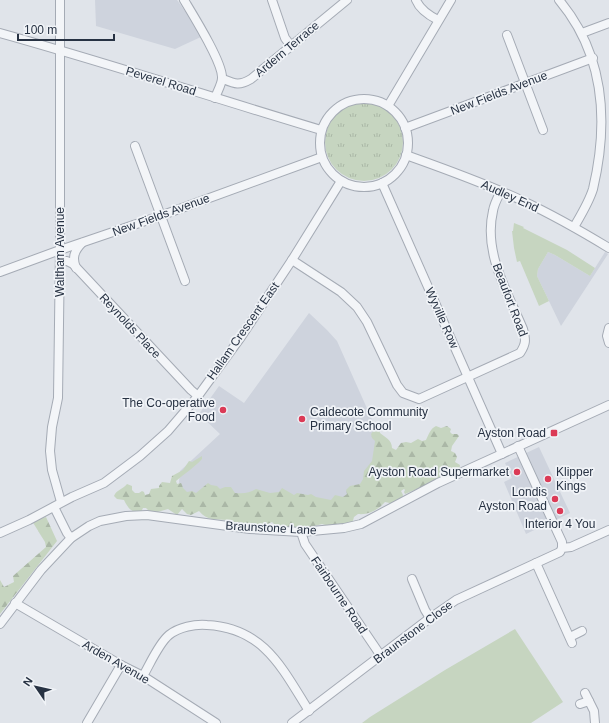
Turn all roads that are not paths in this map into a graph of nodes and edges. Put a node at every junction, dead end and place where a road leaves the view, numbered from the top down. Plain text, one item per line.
1 (60, 0) edge
2 (184, 0) edge
3 (272, 0) edge
4 (346, 0) edge
5 (416, 0) edge
6 (451, 0) edge
7 (559, 0) edge
8 (438, 20) junction
9 (609, 23) edge
10 (582, 33) junction
11 (0, 34) edge
12 (507, 35) dead end
13 (291, 46) junction
14 (60, 50) junction
15 (593, 58) junction
16 (223, 80) junction
17 (525, 82) junction
18 (605, 85) edge
19 (215, 98) junction
20 (388, 106) junction
21 (405, 128) junction
22 (321, 130) junction
23 (542, 130) dead end
24 (135, 146) dead end
25 (406, 154) junction
26 (606, 156) edge
27 (322, 157) junction
28 (341, 181) junction
29 (382, 183) junction
30 (501, 191) junction
31 (160, 216) junction
32 (574, 227) junction
33 (82, 243) junction
34 (609, 248) edge
35 (60, 250) junction
36 (292, 260) junction
37 (60, 261) junction
38 (76, 268) junction
39 (0, 272) edge
40 (185, 281) dead end
41 (609, 328) edge
42 (609, 343) edge
43 (468, 378) junction
44 (198, 396) junction
45 (609, 405) edge
46 (518, 446) junction
47 (502, 454) junction
48 (61, 502) junction
49 (54, 507) junction
50 (609, 530) edge
51 (301, 532) junction
52 (0, 533) edge
53 (71, 538) junction
54 (562, 548) junction
55 (536, 563) junction
56 (412, 579) dead end
57 (15, 603) junction
58 (430, 618) junction
59 (0, 624) edge
60 (582, 631) dead end
61 (381, 656) junction
62 (121, 665) junction
63 (143, 676) junction
64 (580, 704) dead end
65 (309, 711) junction
66 (87, 723) edge
67 (216, 723) edge
68 (292, 723) edge
69 (595, 723) edge

1 - 14 street, Waltham Avenue
2 - 16 street
3 - 13 street
4 - 13 street, Ardern Terrace
5 - 8 street
6 - 8 street
7 - 10 street
8 - 20 street
9 - 10 street
10 - 15 street
11 - 14 street, Peverel Road
12 - 17 street
13 - 16 street, Ardern Terrace
14 - 19 street, Peverel Road
14 - 35 street, Waltham Avenue
15 - 17 street, New Fields Avenue
15 - 18 street
16 - 19 street
17 - 21 street, New Fields Avenue
17 - 23 street
18 - 26 street
19 - 22 street, Peverel Road
20 - 21 street
20 - 22 street
21 - 25 street
22 - 27 street
24 - 31 street
25 - 29 street
25 - 30 street, Audley End
26 - 32 street
27 - 28 street
27 - 31 street, New Fields Avenue
28 - 29 street
28 - 36 street, Hallam Crescent East
29 - 43 street, Wyville Row
30 - 32 street, Audley End
30 - 43 street, Beaufort Road
31 - 33 street, New Fields Avenue
31 - 40 street
32 - 34 street, Audley End
33 - 35 street, New Fields Avenue
33 - 38 street
35 - 37 street, Waltham Avenue
35 - 39 street, New Fields Avenue
36 - 43 street, Beaufort Road
36 - 44 street, Hallam Crescent East
37 - 38 street, Reynolds Place
37 - 48 street, Waltham Avenue
38 - 44 street, Reynolds Place
41 - 42 street
43 - 47 street, Wyville Row
44 - 48 street, Hallam Crescent East
45 - 46 street, Braunstone Lane
46 - 47 street, Braunstone Lane
46 - 54 street
47 - 51 street, Braunstone Lane
48 - 49 street, Hallam Crescent East
49 - 52 street, Hallam Crescent East
49 - 53 street
50 - 54 street, Braunstone Close
51 - 53 street, Braunstone Lane
51 - 61 street, Fairbourne Road
53 - 57 street, Braunstone Lane
54 - 55 street, Braunstone Close
55 - 58 street, Braunstone Close
55 - 60 street
56 - 58 street
57 - 59 street, Braunstone Lane
57 - 62 street, Arden Avenue
58 - 61 street, Braunstone Close
61 - 65 street, Braunstone Close
62 - 63 street, Arden Avenue
62 - 66 street
63 - 65 street
63 - 67 street, Arden Avenue
64 - 69 street
65 - 68 street, Braunstone Close

